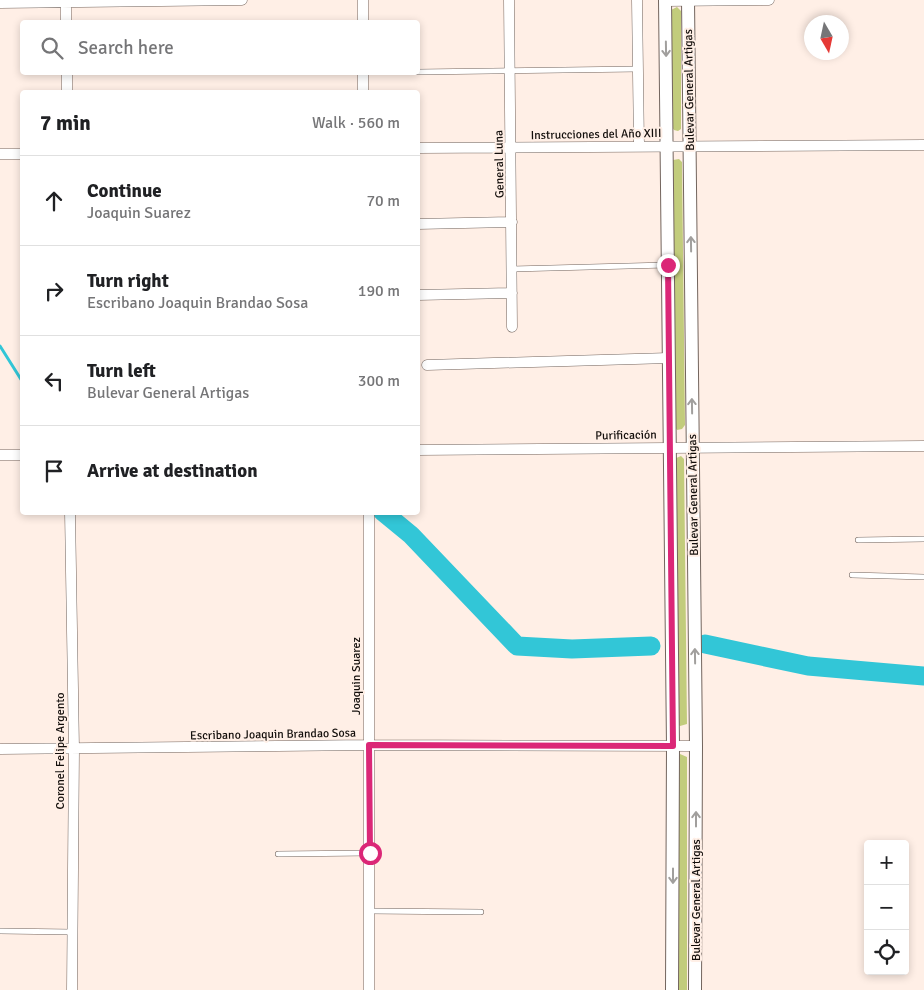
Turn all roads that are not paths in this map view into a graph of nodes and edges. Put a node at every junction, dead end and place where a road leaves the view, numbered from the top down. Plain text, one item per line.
1 (242, 0) edge
2 (362, 0) edge
3 (509, 0) edge
4 (637, 0) edge
5 (688, 0) edge
6 (769, 0) edge
7 (66, 1) edge
8 (665, 1) edge
9 (0, 3) edge
10 (66, 20) edge
11 (363, 20) edge
12 (638, 68) junction
13 (510, 70) junction
14 (420, 72) edge
15 (67, 75) edge
16 (365, 75) edge
17 (67, 90) edge
18 (363, 90) edge
19 (924, 145) edge
20 (638, 146) junction
21 (667, 146) junction
22 (690, 146) junction
23 (511, 147) junction
24 (420, 148) edge
25 (0, 154) edge
26 (20, 154) edge
27 (512, 222) junction
28 (420, 224) edge
29 (668, 265) junction
30 (512, 269) junction
31 (512, 293) junction
32 (420, 295) edge
33 (512, 327) dead end
34 (669, 358) junction
35 (427, 365) dead end
36 (924, 446) edge
37 (670, 447) junction
38 (693, 448) junction
39 (420, 450) edge
40 (0, 454) edge
41 (20, 455) edge
42 (70, 515) edge
43 (370, 515) edge
44 (924, 539) edge
45 (858, 540) dead end
46 (852, 574) dead end
47 (924, 577) edge
48 (369, 745) junction
49 (673, 746) junction
50 (696, 746) junction
51 (0, 749) edge
52 (74, 749) junction
53 (370, 853) junction
54 (278, 854) dead end
55 (369, 911) junction
56 (481, 912) dead end
57 (0, 932) edge
58 (72, 932) junction
59 (72, 990) edge
60 (370, 990) edge
61 (672, 990) edge
62 (696, 990) edge

1 - 7 street
2 - 11 street
3 - 13 street, General Luna
4 - 12 street
5 - 6 street
5 - 8 street
5 - 22 street, Bulevar General Artigas
7 - 9 street
7 - 10 street
8 -> 21 street, Bulevar General Artigas
12 - 13 lane
12 - 20 street
13 - 14 lane
13 - 23 street, General Luna
15 - 17 street
16 - 18 street
19 - 22 street, Instrucciones del Año XIII
20 - 21 street, Instrucciones del Año XIII
20 - 23 street, Instrucciones del Año XIII
21 - 22 street, Instrucciones del Año XIII
21 - 29 street, Bulevar General Artigas
38 -> 22 street, Bulevar General Artigas
23 - 24 street, Instrucciones del Año XIII
23 - 27 street, General Luna
25 - 26 street
27 - 28 street
27 - 30 street, General Luna
29 - 30 lane
29 - 34 street, Bulevar General Artigas
30 - 31 street, General Luna
31 - 32 street
31 - 33 street, General Luna
34 - 35 street
34 - 37 street, Bulevar General Artigas
36 - 38 street, Purificación
37 - 38 street, Purificación
37 - 39 street, Purificación
37 - 49 street, Bulevar General Artigas
50 -> 38 street, Bulevar General Artigas
40 - 41 street
42 - 52 street, Coronel Felipe Argento
43 - 48 street, Joaquin Suarez
44 - 45 lane
46 - 47 lane
48 - 49 street, Escribano Joaquin Brandao Sosa
48 - 52 street, Escribano Joaquin Brandao Sosa
48 - 53 street, Joaquin Suarez
49 - 50 street, Escribano Joaquin Brandao Sosa
49 -> 61 street, Bulevar General Artigas
62 -> 50 street, Bulevar General Artigas
51 - 52 street, Escribano Joaquin Brandao Sosa
52 - 58 street, Coronel Felipe Argento
53 - 54 lane
53 - 55 street, Joaquin Suarez
55 - 56 lane
55 - 60 street, Joaquin Suarez
57 - 58 lane
58 - 59 street, Coronel Felipe Argento

